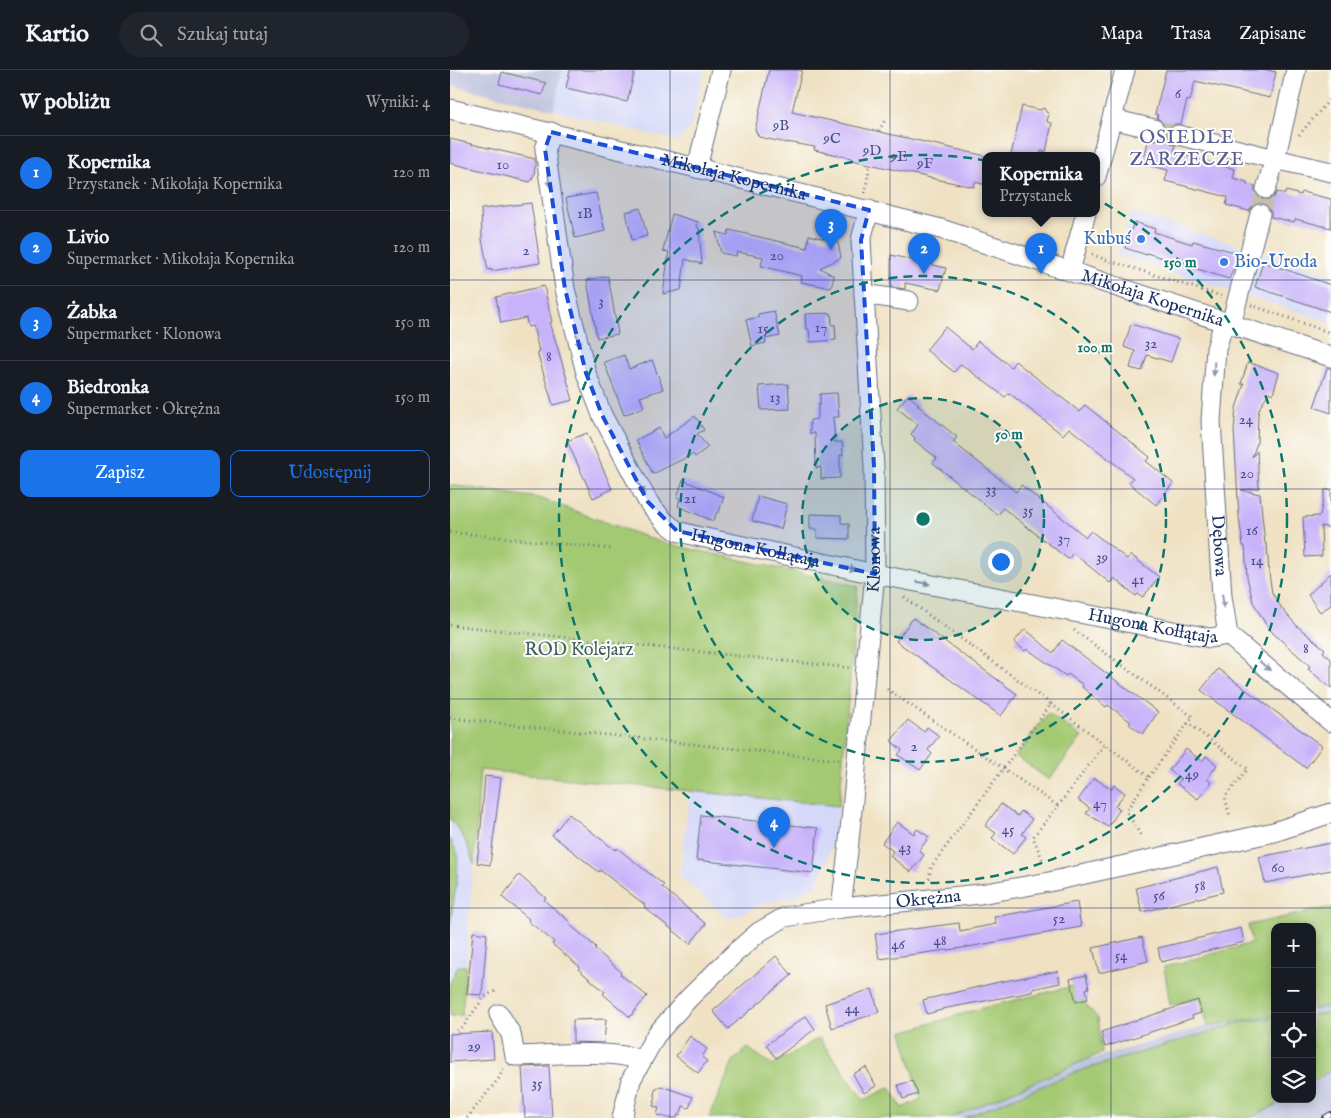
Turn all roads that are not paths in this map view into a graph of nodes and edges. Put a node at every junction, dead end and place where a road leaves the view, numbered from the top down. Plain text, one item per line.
1 (720, 70) edge
2 (1125, 70) edge
3 (1296, 70) edge
4 (450, 109) edge
5 (1112, 119) junction
6 (1154, 129) tunnel mouth
7 (551, 132) junction
8 (1178, 135) tunnel mouth
9 (1275, 159) junction
10 (1100, 162) edge
11 (697, 168) junction
12 (1331, 172) edge
13 (1266, 189) tunnel mouth
14 (866, 204) junction
15 (1260, 214) tunnel mouth
16 (1085, 217) edge
17 (1070, 271) junction
18 (864, 294) junction
19 (909, 301) dead end
20 (1228, 323) junction
21 (1331, 357) edge
22 (875, 574) junction
23 (1228, 634) junction
24 (1331, 722) edge
25 (1331, 813) edge
26 (841, 908) junction
27 (499, 1014) dead end
28 (642, 1060) junction
29 (622, 1118) edge

1 - 11 street
2 - 5 street
3 - 9 street
4 - 7 street, Mikołaja Kopernika
5 - 6 street
5 - 10 street
7 - 11 street, Mikołaja Kopernika
7 -> 22 street, Hugona Kołłątaja
8 - 9 street
9 - 12 street
9 - 13 street
11 - 14 street, Mikołaja Kopernika
14 - 17 street, Mikołaja Kopernika
14 - 18 street, Klonowa
15 - 20 street, Dębowa
16 - 17 street
17 - 20 street, Mikołaja Kopernika
18 - 19 street
18 - 22 street, Klonowa
20 - 21 street, Mikołaja Kopernika
20 -> 23 street, Dębowa
22 -> 23 street, Hugona Kołłątaja
22 - 26 street, Klonowa
23 -> 24 street
25 - 26 street, Okrężna
26 - 28 street, Okrężna
27 - 28 street
28 - 29 street, Okrężna

